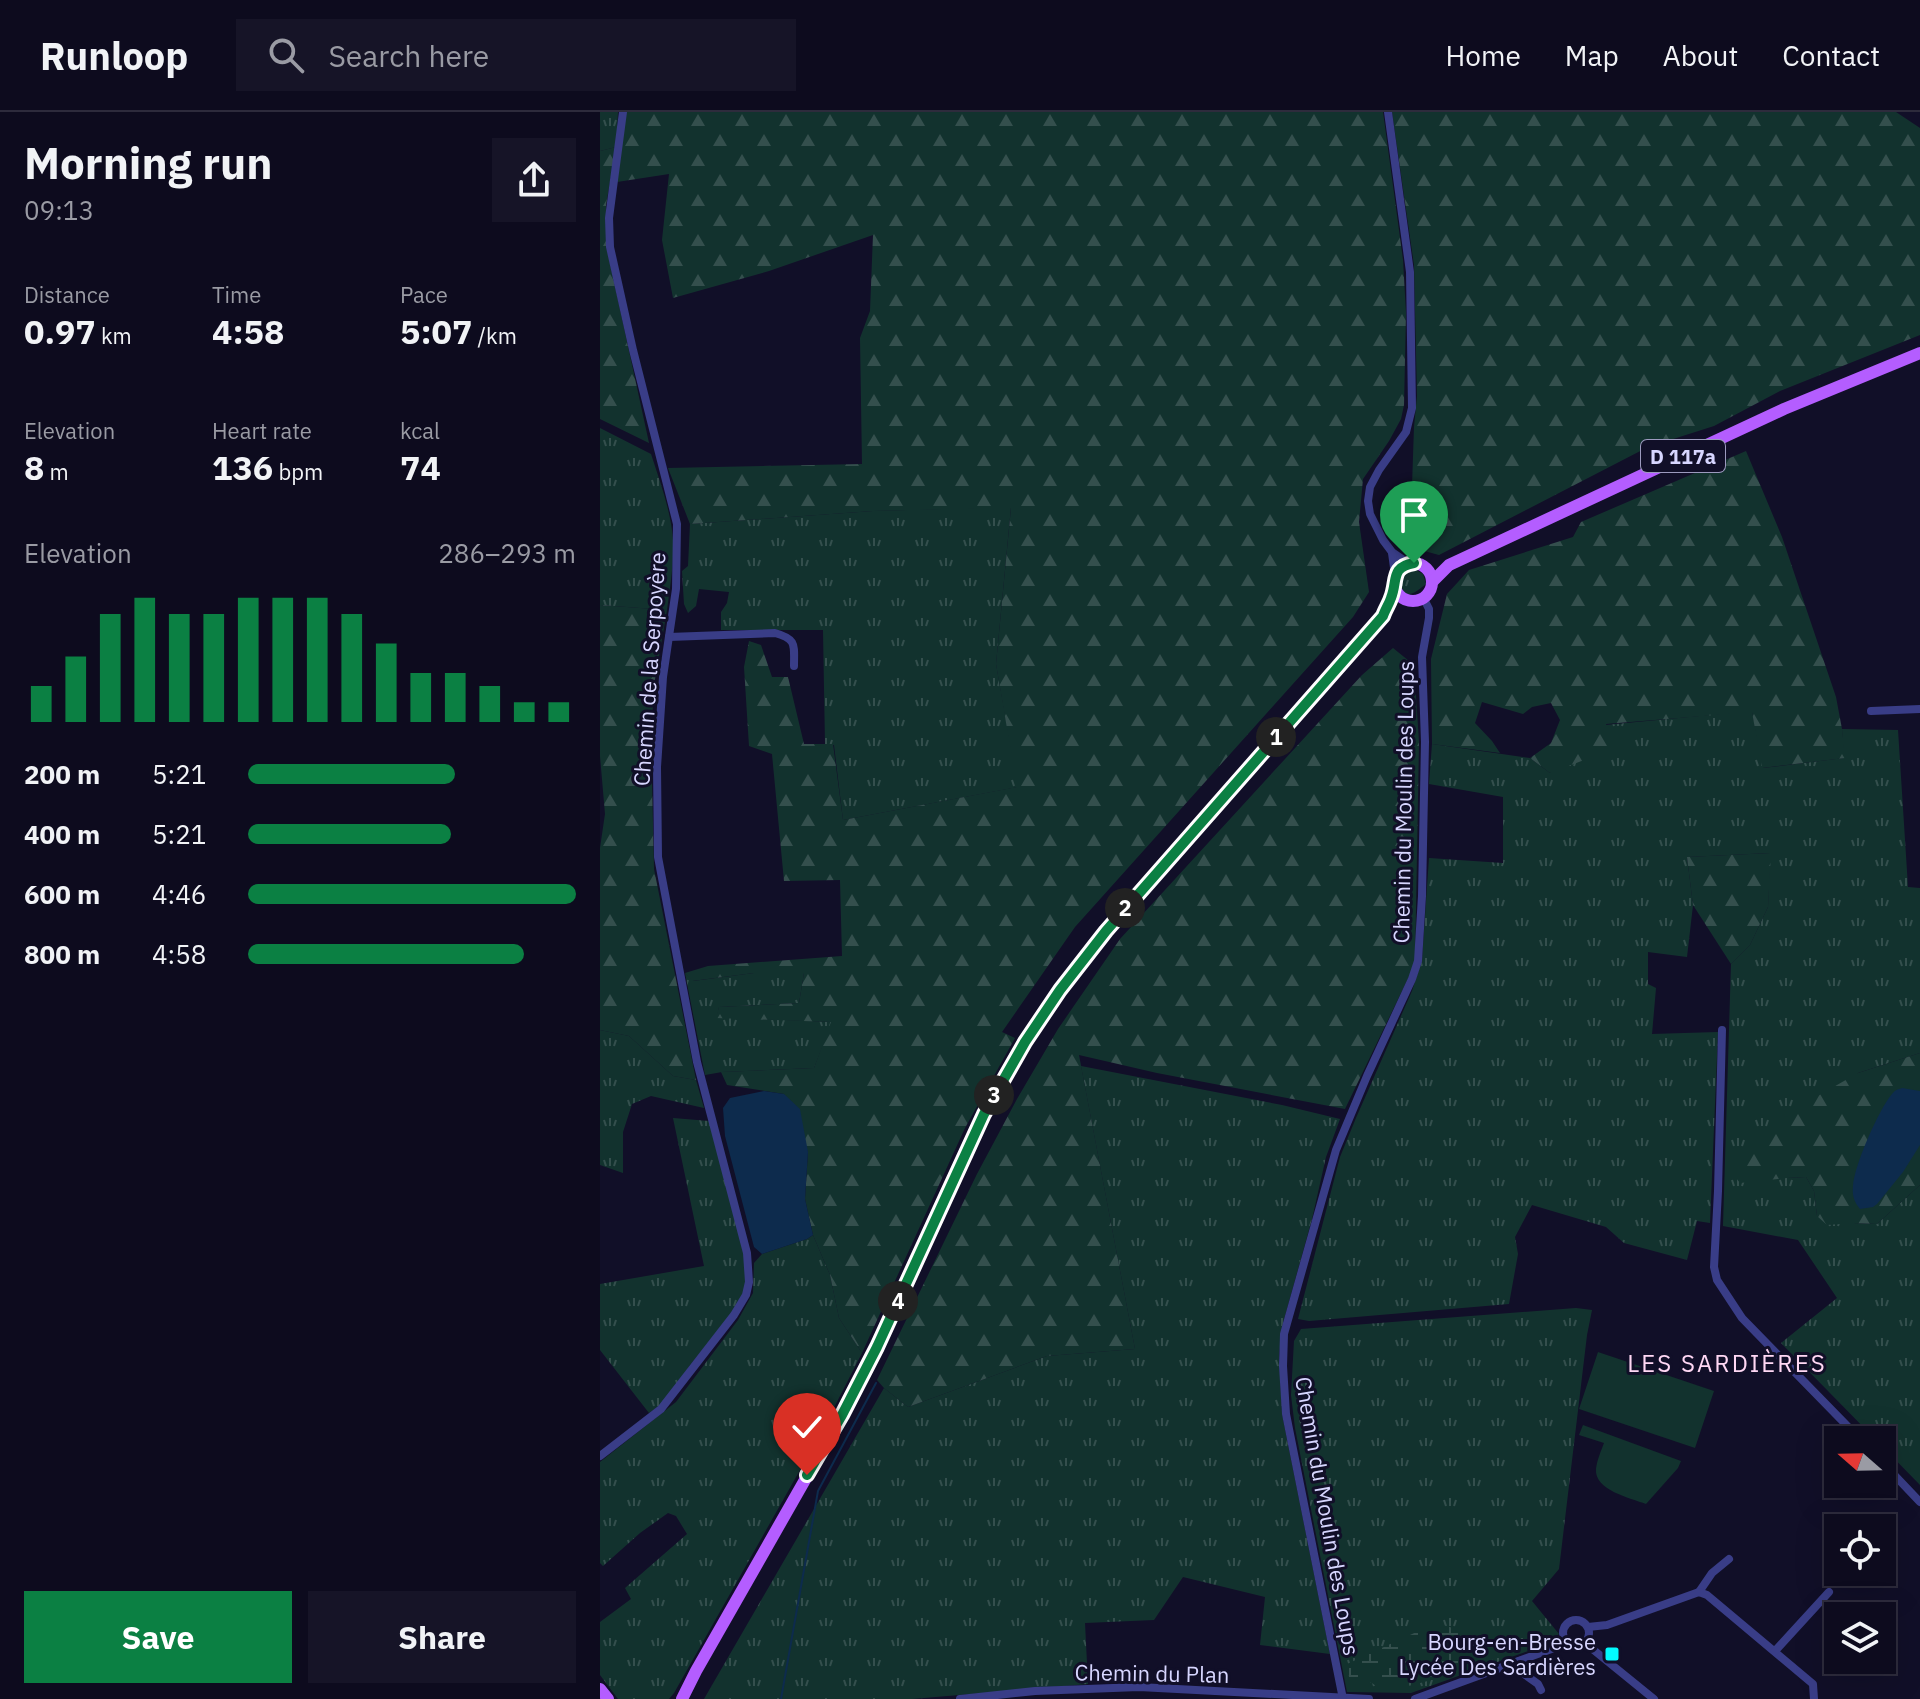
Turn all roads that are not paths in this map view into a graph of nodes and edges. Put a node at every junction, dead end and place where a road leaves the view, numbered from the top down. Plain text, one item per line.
1 (623, 112) edge
2 (1388, 112) edge
3 (1920, 353) edge
4 (1392, 552) junction
5 (1408, 563) junction
6 (1449, 565) junction
7 (1424, 567) junction
8 (1395, 579) junction
9 (1432, 582) junction
10 (1423, 597) junction
11 (1409, 600) junction
12 (1383, 616) junction
13 (669, 637) junction
14 (794, 666) dead end
15 (1920, 709) edge
16 (1871, 711) dead end
17 (1722, 1030) dead end
18 (1847, 1426) edge
19 (600, 1456) edge
20 (1896, 1477) edge
21 (1920, 1502) edge
22 (1729, 1559) dead end
23 (1699, 1592) junction
24 (1829, 1592) dead end
25 (1588, 1627) junction
26 (1563, 1634) junction
27 (1568, 1643) junction
28 (1585, 1643) junction
29 (1547, 1651) junction
30 (1775, 1651) junction
31 (1519, 1661) junction
32 (600, 1689) edge
33 (1541, 1690) dead end
34 (680, 1698) edge
35 (1343, 1698) edge
36 (608, 1699) edge
37 (960, 1699) edge
38 (1369, 1699) edge
39 (1415, 1699) edge
40 (1654, 1699) edge
41 (1814, 1699) edge

1 - 13 street, Chemin de la Serpoyère
2 - 4 street
3 - 6 main road, D 117a
4 - 5 street
4 - 8 street
5 - 7 main road
5 - 8 main road
6 - 7 main road, D 117a
6 - 9 main road, D 117a
7 - 9 main road
8 - 11 main road
8 - 12 main road
9 - 10 main road
10 - 11 main road
10 - 35 street, Chemin du Moulin des Loups
11 - 12 main road
12 - 34 main road
13 - 14 street
13 - 19 street, Chemin de la Serpoyère
15 - 16 street
17 - 18 street
20 - 21 street
22 - 23 street
23 - 25 street
23 - 30 street
24 - 30 street
25 - 26 street
25 - 28 street
26 - 27 street
26 - 29 street
27 - 28 street
27 - 29 street
28 - 40 street
29 - 31 street
30 - 41 street
31 - 33 street
31 - 39 street
32 - 36 main road
35 - 37 street, Chemin du Plan
35 - 38 street, Chemin du Plan

